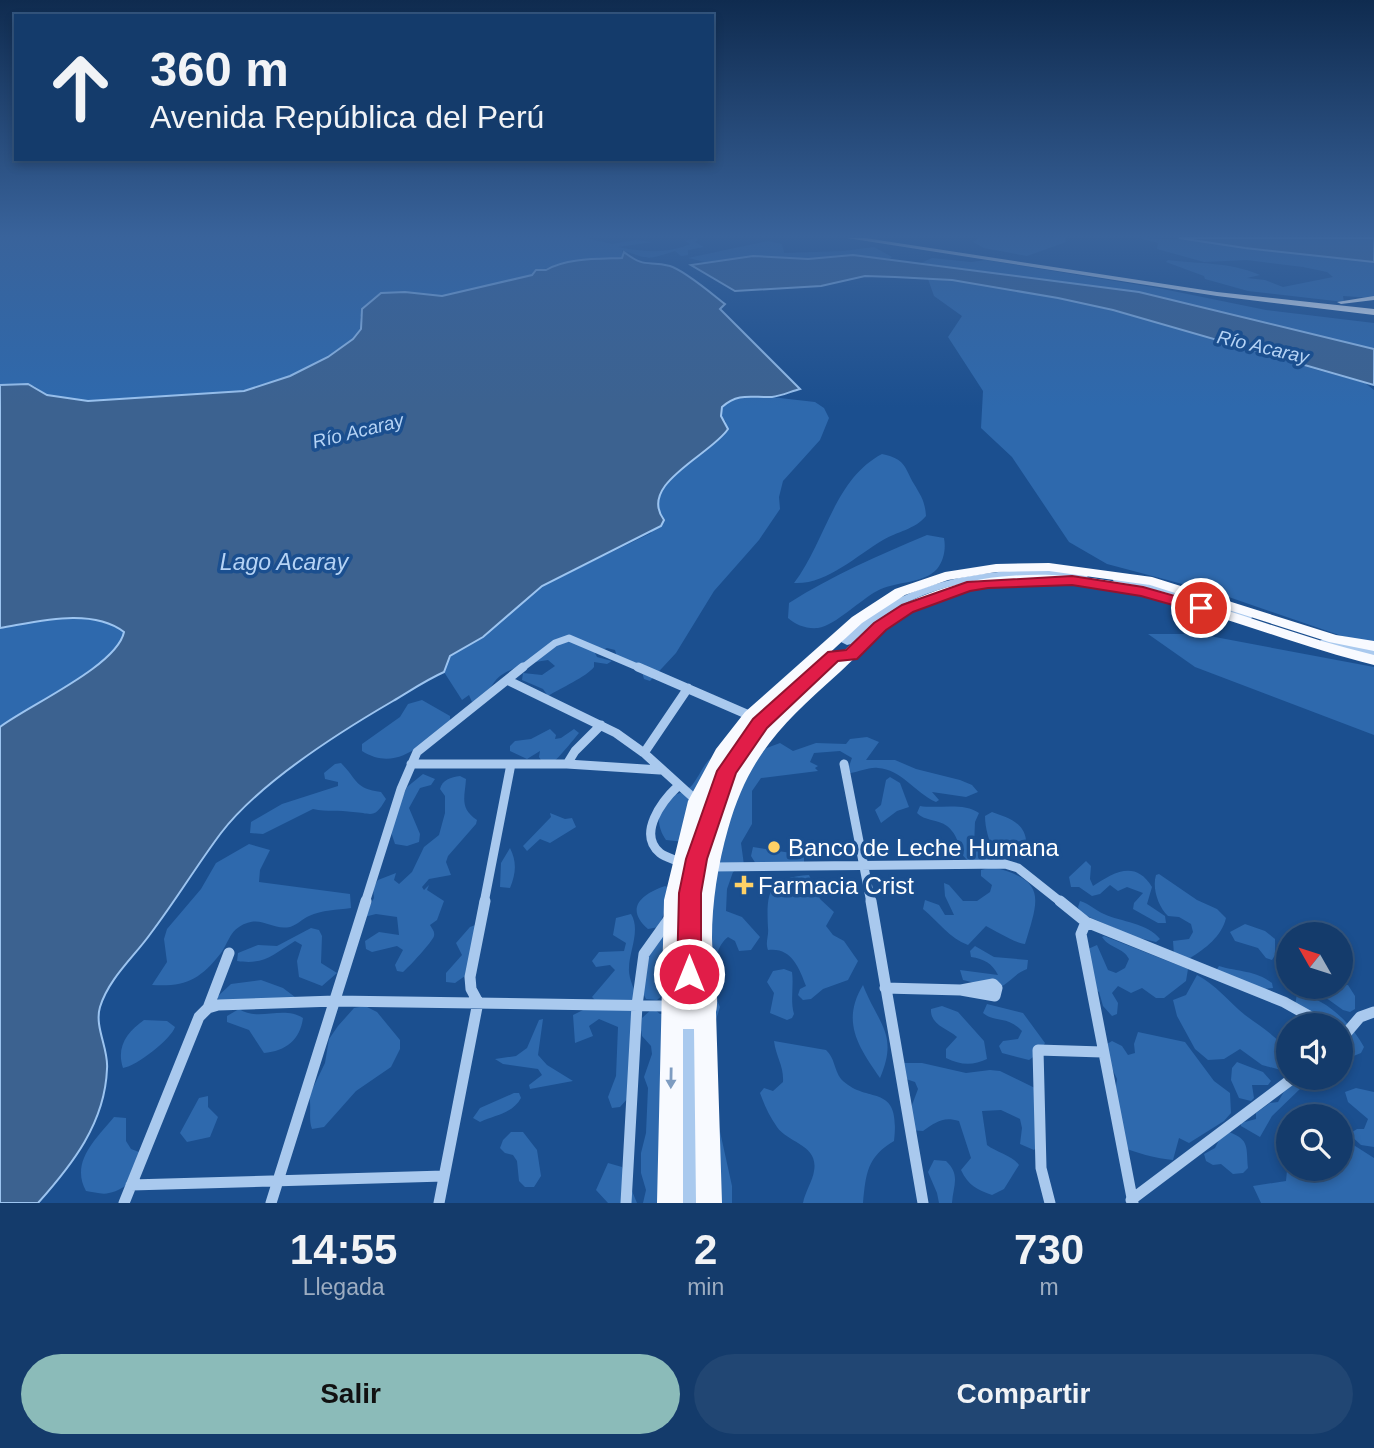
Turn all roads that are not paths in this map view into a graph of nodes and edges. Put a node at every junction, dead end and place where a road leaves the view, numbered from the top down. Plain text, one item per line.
1 (1218, 294) edge
2 (1218, 294) edge
3 (1220, 294) edge
4 (1221, 294) edge
5 (1240, 294) edge
6 (1248, 294) edge
7 (1255, 294) edge
8 (1233, 296) junction
9 (1374, 298) edge
10 (1261, 299) junction
11 (1324, 302) junction
12 (1296, 307) junction
13 (1374, 314) edge
14 (1374, 646) edge
15 (840, 649) junction
16 (1374, 653) edge
17 (1374, 660) edge
18 (506, 680) junction
19 (688, 688) junction
20 (751, 716) junction
21 (601, 724) junction
22 (644, 752) junction
23 (411, 764) junction
24 (511, 764) junction
25 (567, 764) junction
26 (844, 764) dead end
27 (660, 770) junction
28 (678, 786) junction
29 (697, 801) junction
30 (681, 863) junction
31 (709, 867) junction
32 (865, 867) junction
33 (674, 913) junction
34 (1086, 922) junction
35 (229, 953) dead end
36 (885, 988) junction
37 (961, 990) dead end
38 (335, 1001) junction
39 (478, 1002) junction
40 (687, 1004) junction
41 (637, 1005) junction
42 (208, 1008) junction
43 (1374, 1012) edge
44 (1304, 1013) edge
45 (1353, 1023) edge
46 (1102, 1052) junction
47 (1277, 1090) edge
48 (444, 1176) junction
49 (280, 1182) junction
50 (131, 1185) junction
51 (1131, 1202) edge
52 (124, 1203) edge
53 (271, 1203) edge
54 (439, 1203) edge
55 (626, 1203) edge
56 (670, 1203) edge
57 (691, 1203) edge
58 (709, 1203) edge
59 (923, 1203) edge
60 (1050, 1203) edge

1 - 8 highway
2 - 10 highway
3 - 8 highway
4 - 8 highway
5 - 8 highway
6 - 10 highway
7 - 11 highway
8 - 12 highway
9 - 11 highway
10 - 12 highway
10 - 12 highway
11 - 13 highway
12 - 13 highway
12 - 13 highway
14 - 15 highway
15 - 16 street
15 - 17 highway
15 - 20 highway
15 - 31 highway
15 - 40 street
18 - 19 street
18 - 21 street
18 - 23 street
19 - 20 street
19 - 22 street
20 - 29 highway
21 - 22 street
21 - 25 street
22 - 27 street
23 - 24 street
23 - 38 street
24 - 25 street
24 - 39 street
25 - 27 street
26 - 32 street
27 - 28 street
28 - 29 street
28 - 30 street
29 - 30 highway
30 - 33 highway
31 - 32 street
31 - 40 highway
32 - 34 street
32 - 36 street
33 - 40 highway
33 - 41 street
34 - 44 street
34 - 46 street
35 - 42 street
36 - 37 street
36 - 59 street
38 - 39 street
38 - 42 street
38 - 49 street
39 - 41 street
39 - 48 street
40 - 41 street
40 -> 56 highway
40 - 57 street
40 - 58 highway
41 - 55 street
42 - 50 street
43 - 45 street
46 - 51 street
46 - 60 street
47 - 51 street
48 - 49 street
48 - 54 street
49 - 50 street
49 - 53 street
50 - 52 street

